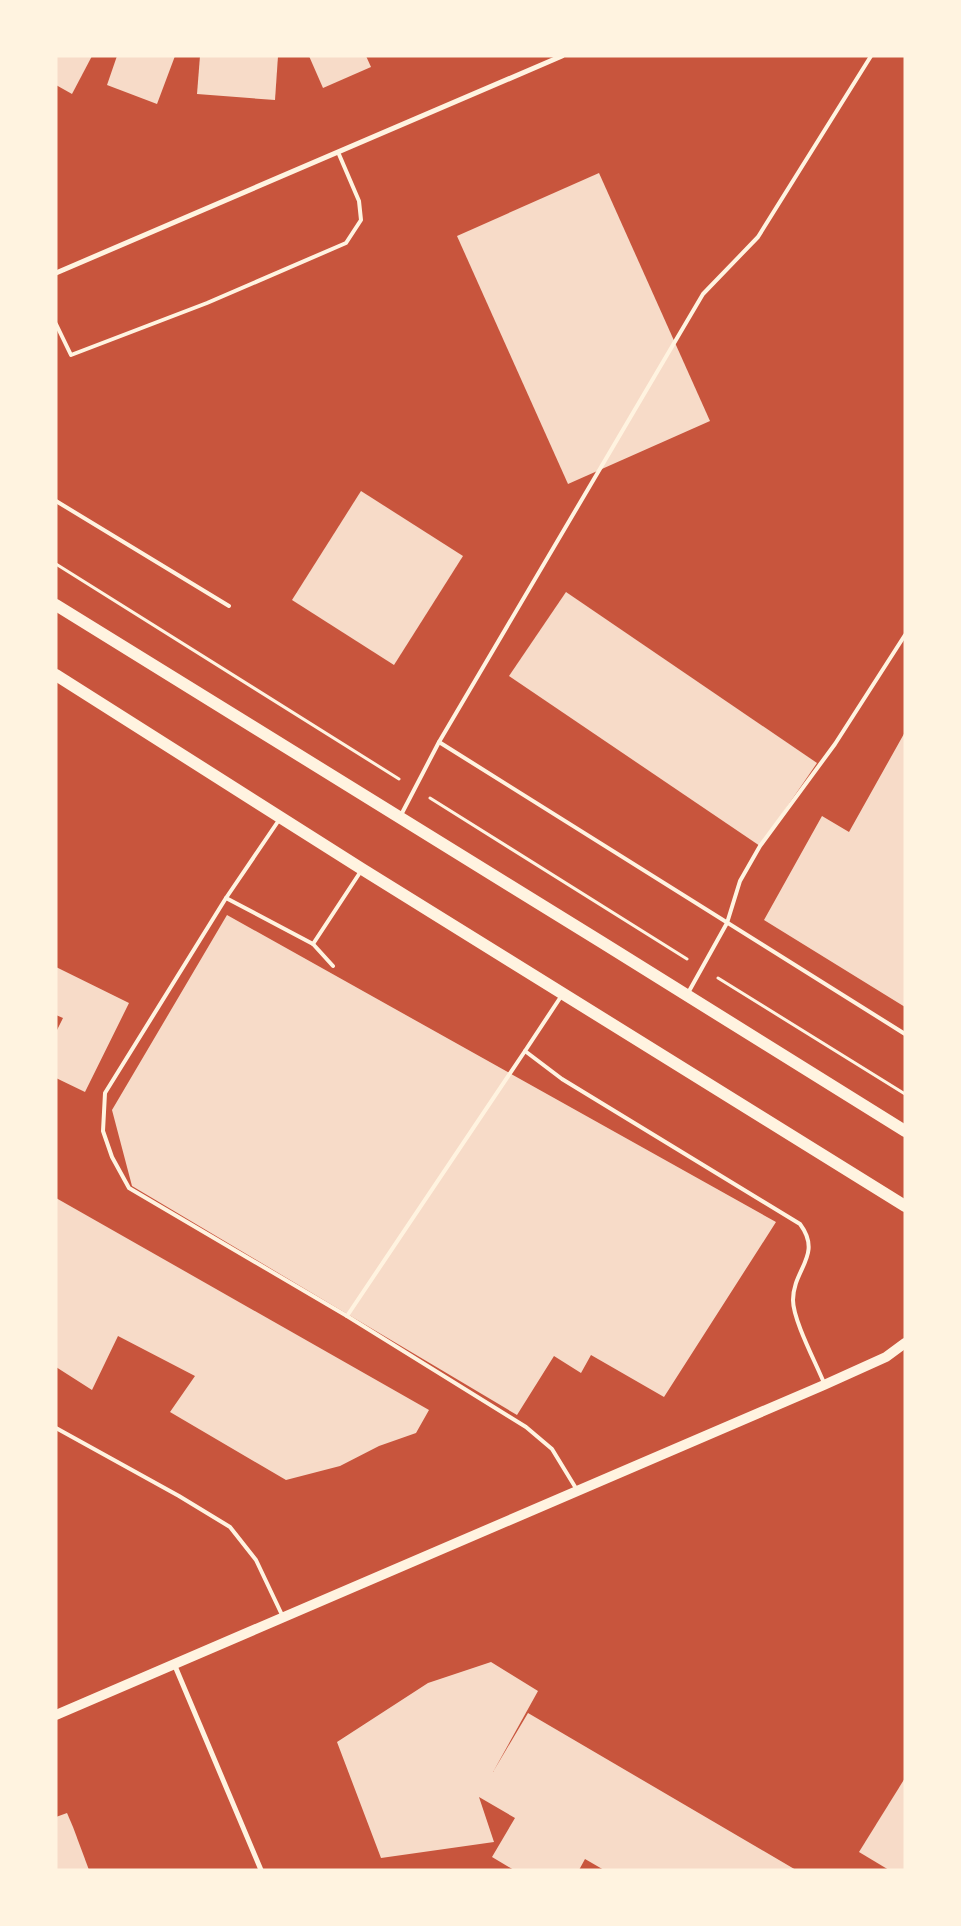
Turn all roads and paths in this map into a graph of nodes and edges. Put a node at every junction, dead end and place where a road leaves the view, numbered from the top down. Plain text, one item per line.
1 (562, 56) edge
2 (872, 56) edge
3 (338, 152) junction
4 (56, 273) edge
5 (56, 324) edge
6 (56, 501) edge
7 (56, 564) edge
8 (56, 605) edge
9 (229, 606) dead end
10 (905, 636) edge
11 (56, 675) edge
12 (439, 742) junction
13 (415, 788) junction
14 (281, 817) junction
15 (399, 819) junction
16 (362, 869) junction
17 (226, 898) junction
18 (727, 923) junction
19 (313, 944) junction
20 (333, 966) dead end
21 (702, 968) junction
22 (563, 993) junction
23 (687, 994) junction
24 (905, 1034) edge
25 (525, 1051) junction
26 (905, 1094) edge
27 (905, 1131) edge
28 (905, 1206) edge
29 (347, 1316) junction
30 (905, 1343) edge
31 (824, 1385) junction
32 (56, 1428) edge
33 (578, 1492) junction
34 (284, 1619) junction
35 (175, 1666) junction
36 (56, 1715) edge
37 (261, 1870) edge

1 - 3 street
2 - 12 lane
3 - 4 street
3 - 5 lane
6 - 9 lane
7 - 13 path
8 - 15 main road
10 - 18 lane
11 - 14 main road
12 - 13 lane
12 - 18 lane
13 - 15 lane
13 - 21 path
14 - 16 main road
14 - 17 lane
15 - 23 main road
16 - 19 lane
16 - 22 main road
17 - 19 lane
17 - 29 lane
18 - 21 lane
18 - 24 lane
19 - 20 lane
21 - 23 lane
21 - 26 path
22 - 25 lane
22 - 28 main road
23 - 27 main road
25 - 29 lane
25 - 31 lane
29 - 33 lane
30 - 31 main road
31 - 33 main road
32 - 34 lane
33 - 34 main road
34 - 35 main road
35 - 36 main road
35 - 37 street

